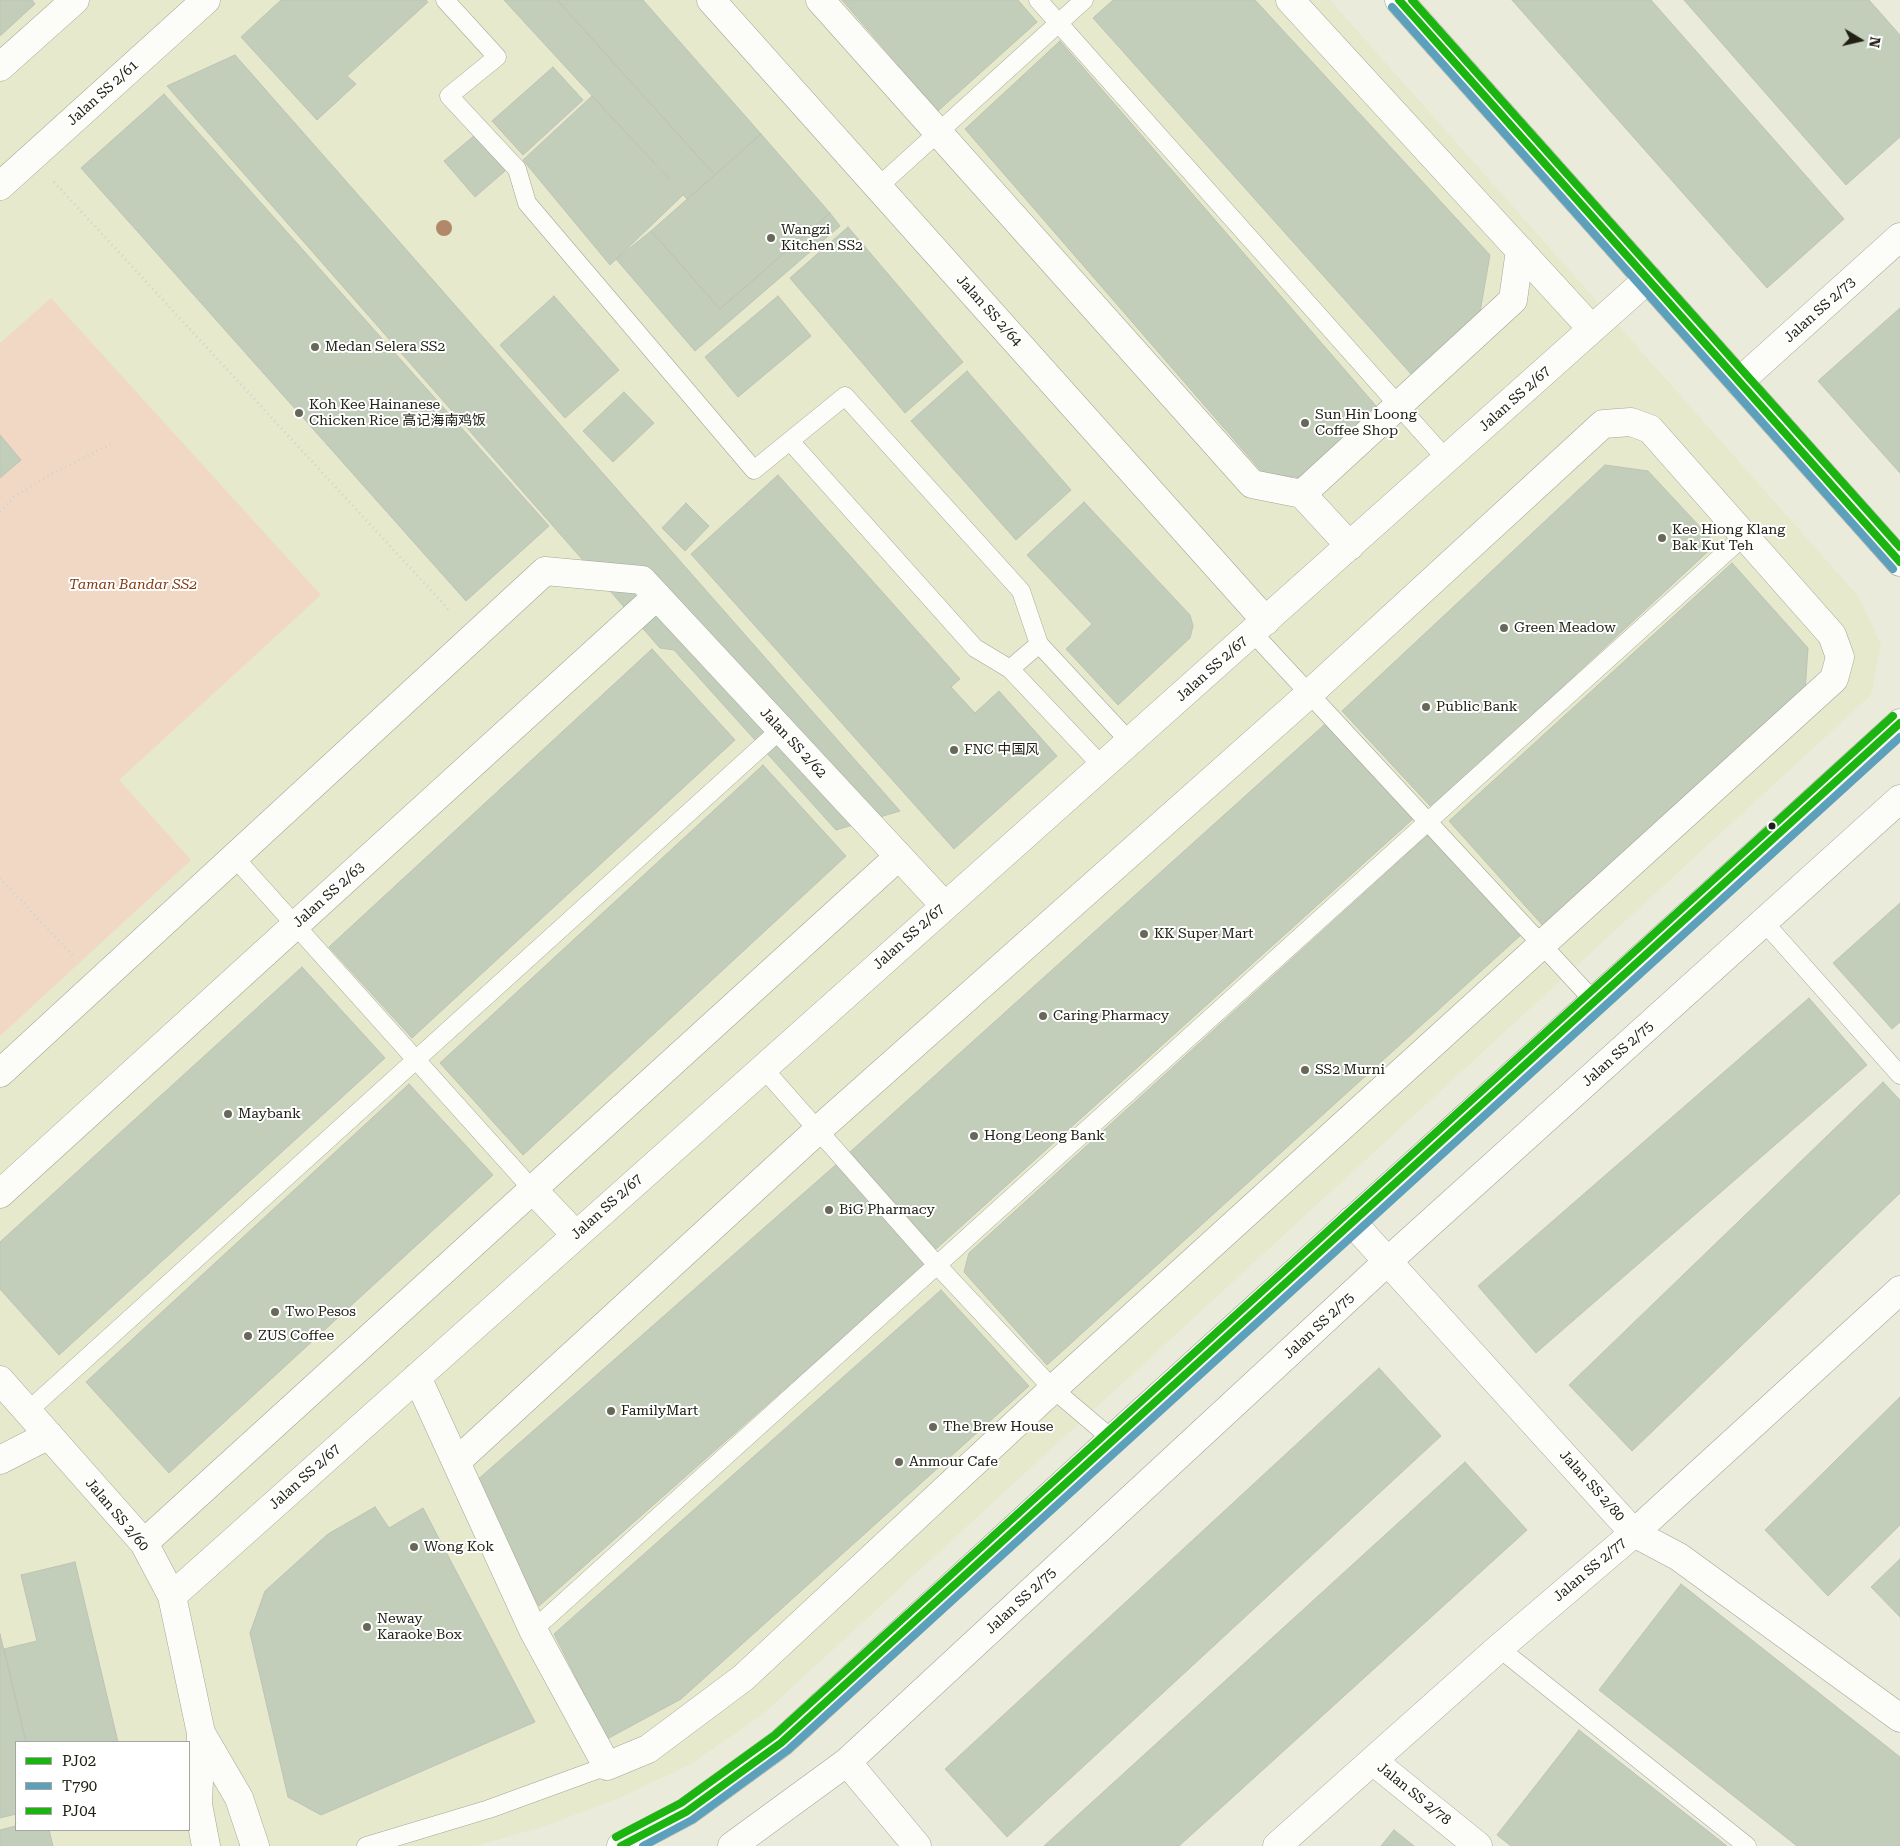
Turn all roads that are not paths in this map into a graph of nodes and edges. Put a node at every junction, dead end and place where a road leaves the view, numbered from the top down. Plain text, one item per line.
1 (206, 0) edge
2 (444, 0) edge
3 (711, 0) edge
4 (820, 0) edge
5 (1038, 0) edge
6 (1084, 0) edge
7 (1290, 0) edge
8 (1398, 0) edge
9 (70, 2) edge
10 (1059, 23) junction
11 (0, 67) edge
12 (938, 132) junction
13 (0, 186) edge
14 (878, 186) junction
15 (1900, 237) edge
16 (1520, 250) junction
17 (1648, 279) junction
18 (1592, 329) junction
19 (1740, 382) junction
20 (1399, 406) junction
21 (790, 441) junction
22 (1447, 460) junction
23 (1302, 494) junction
24 (1744, 536) junction
25 (1350, 546) junction
26 (1900, 562) edge
27 (650, 588) junction
28 (1259, 627) junction
29 (1039, 644) junction
30 (1010, 669) junction
31 (1309, 694) junction
32 (1900, 723) edge
33 (780, 730) junction
34 (1130, 742) junction
35 (1102, 766) junction
36 (1900, 799) edge
37 (1428, 822) junction
38 (898, 857) junction
39 (235, 858) junction
40 (945, 906) junction
41 (1764, 922) junction
42 (295, 925) junction
43 (1543, 946) junction
44 (1593, 1000) junction
45 (416, 1060) junction
46 (763, 1068) junction
47 (0, 1073) edge
48 (1900, 1075) edge
49 (818, 1130) junction
50 (532, 1189) junction
51 (0, 1194) edge
52 (1352, 1221) junction
53 (576, 1235) junction
54 (1388, 1261) junction
55 (937, 1265) junction
56 (1900, 1290) edge
57 (416, 1377) junction
58 (0, 1380) edge
59 (1053, 1389) junction
60 (28, 1411) junction
61 (48, 1435) junction
62 (1112, 1439) junction
63 (0, 1460) edge
64 (456, 1462) junction
65 (1634, 1533) junction
66 (144, 1543) junction
67 (172, 1596) junction
68 (533, 1630) junction
69 (1499, 1648) junction
70 (1900, 1718) edge
71 (202, 1733) junction
72 (1373, 1761) junction
73 (847, 1762) junction
74 (607, 1766) junction
75 (206, 1846) edge
76 (255, 1846) edge
77 (366, 1846) edge
78 (621, 1846) edge
79 (732, 1846) edge
80 (917, 1846) edge
81 (1277, 1846) edge
82 (1478, 1846) edge
83 (1747, 1846) edge

1 - 13 street, Jalan SS 2/61
2 - 21 lane
3 - 14 street, Jalan SS 2/64
4 - 12 street
5 - 10 lane
6 - 10 lane
7 - 16 street
8 - 17 street
9 - 11 street
10 - 12 lane
10 - 20 lane
12 - 14 lane
12 - 23 street
14 - 28 street, Jalan SS 2/64
15 - 19 street, Jalan SS 2/73
16 - 18 street
16 - 20 street
17 - 18 street, Jalan SS 2/67
17 - 19 street
18 - 22 street, Jalan SS 2/67
19 - 26 street
20 - 22 lane
20 - 23 street
21 - 29 lane
21 - 30 lane
22 - 25 street, Jalan SS 2/67
23 - 25 street
24 - 31 street
24 - 37 lane
24 - 43 street
25 - 28 street, Jalan SS 2/67
27 - 33 street, Jalan SS 2/62
27 - 39 street
27 - 42 street, Jalan SS 2/63
28 - 31 lane
28 - 34 street, Jalan SS 2/67
29 - 30 lane
29 - 34 lane
30 - 35 lane
31 - 37 lane
31 - 49 street
32 - 44 street
33 - 38 street, Jalan SS 2/62
33 - 45 lane
34 - 35 street, Jalan SS 2/67
35 - 40 street, Jalan SS 2/67
36 - 41 street, Jalan SS 2/75
37 - 43 lane
37 - 55 lane
38 - 40 street, Jalan SS 2/62
38 - 50 street
39 - 42 lane
39 - 47 street
40 - 46 street, Jalan SS 2/67
41 - 48 lane
41 - 54 street, Jalan SS 2/75
42 - 45 lane
42 - 51 street, Jalan SS 2/63
43 - 44 lane
43 - 59 street
44 - 52 street
45 - 50 lane
45 - 60 lane
46 - 49 lane
46 - 53 street, Jalan SS 2/67
49 - 55 lane
49 - 64 street
50 - 53 street
50 - 66 street
52 - 54 street, Jalan SS 2/80
52 - 62 street
53 - 57 street, Jalan SS 2/67
54 - 65 street, Jalan SS 2/80
54 - 73 street, Jalan SS 2/75
55 - 59 lane
55 - 68 lane
56 - 65 street, Jalan SS 2/77
57 - 64 street
57 - 67 street, Jalan SS 2/67
58 - 60 street, Jalan SS 2/60
59 - 62 lane
59 - 74 street
60 - 61 street, Jalan SS 2/60
61 - 63 street
61 - 66 street, Jalan SS 2/60
62 - 78 street
64 - 68 street
65 - 69 street, Jalan SS 2/77
65 - 70 street, Jalan SS 2/80
66 - 67 street, Jalan SS 2/60
67 - 71 street, Jalan SS 2/60
68 - 74 street
69 - 72 street, Jalan SS 2/77
69 - 83 lane
71 - 75 street, Jalan SS 2/60
71 - 76 street, Jalan SS 2/60
72 - 81 street, Jalan SS 2/77
72 - 82 street, Jalan SS 2/78
73 - 79 street, Jalan SS 2/75
73 - 80 street
74 - 77 lane

